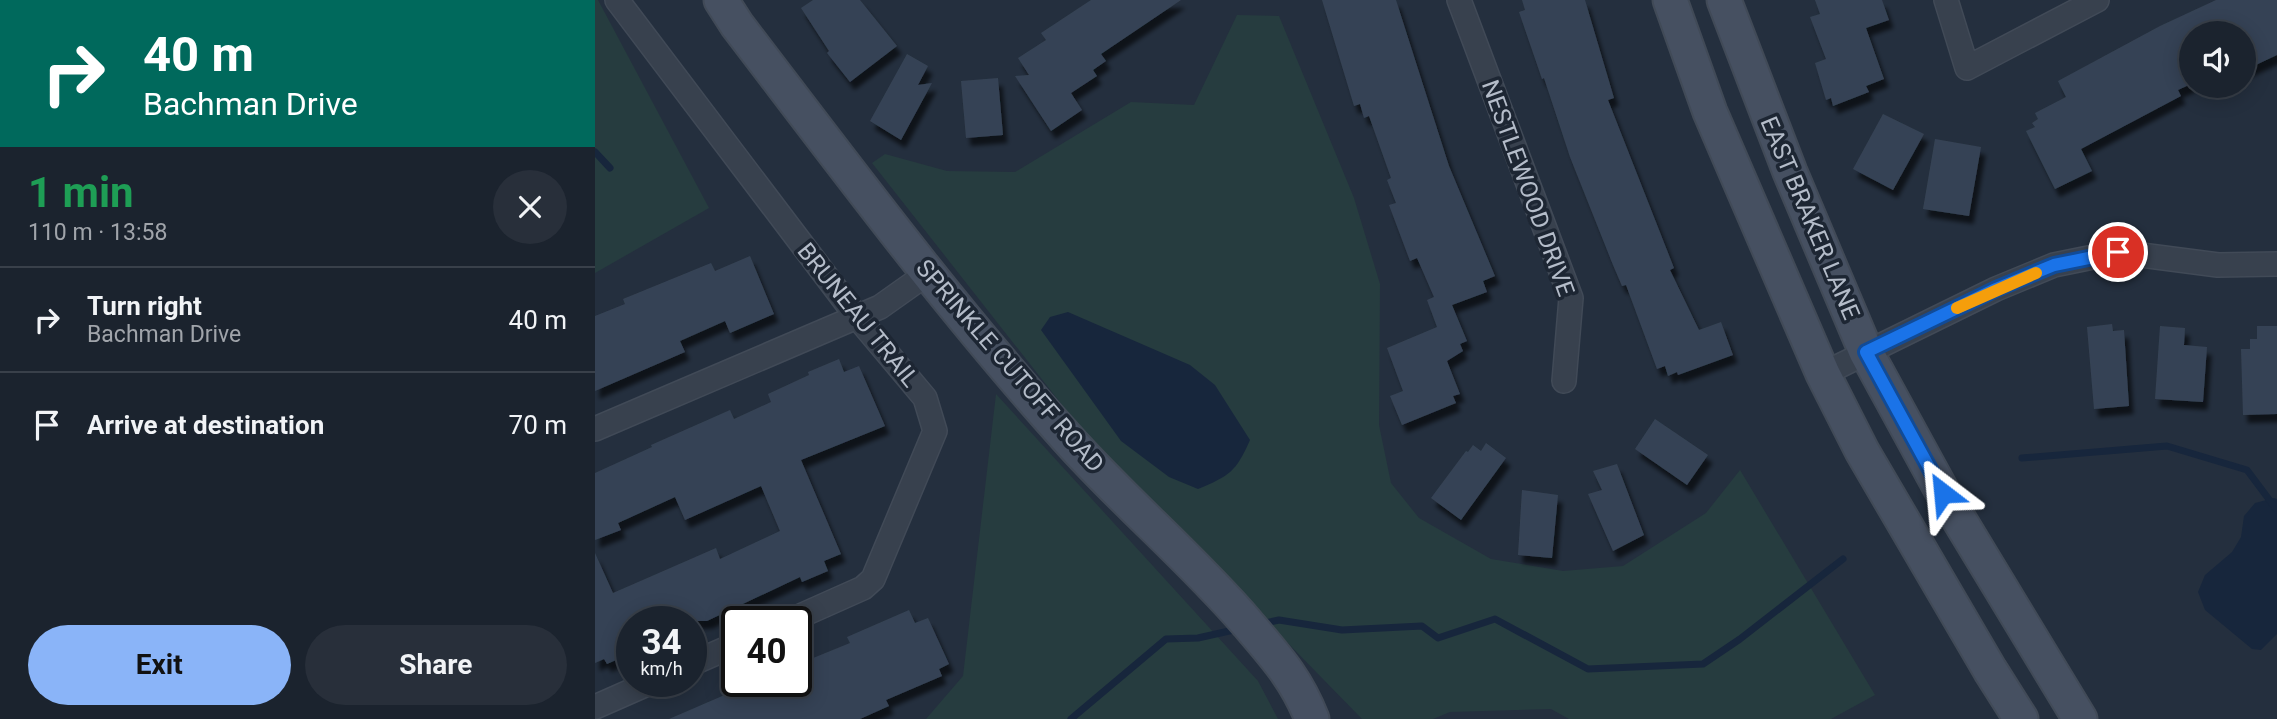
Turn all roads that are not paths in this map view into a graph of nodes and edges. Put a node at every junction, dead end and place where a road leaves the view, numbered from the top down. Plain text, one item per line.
1 (617, 0) edge
2 (721, 0) edge
3 (1459, 0) edge
4 (1670, 0) edge
5 (1724, 0) edge
6 (1946, 0) edge
7 (2097, 0) edge
8 (2277, 264) edge
9 (928, 273) junction
10 (857, 317) junction
11 (1866, 352) junction
12 (1822, 373) junction
13 (1563, 381) dead end
14 (595, 429) edge
15 (812, 611) edge
16 (618, 697) edge
17 (595, 707) edge
18 (1311, 719) edge
19 (2021, 719) edge
20 (2080, 719) edge

1 - 10 street, BRUNEAU TRAIL
2 - 9 street, SPRINKLE CUTOFF ROAD
3 - 13 street, NESTLEWOOD DRIVE
4 - 12 street, EAST BRAKER LANE
5 - 11 street, EAST BRAKER LANE
6 - 7 street
8 - 11 street
9 - 10 street
9 - 18 street, SPRINKLE CUTOFF ROAD
10 - 14 street
10 - 15 street, BRUNEAU TRAIL
11 - 12 street
11 - 20 street, EAST BRAKER LANE
12 - 19 street, EAST BRAKER LANE
16 - 17 street

